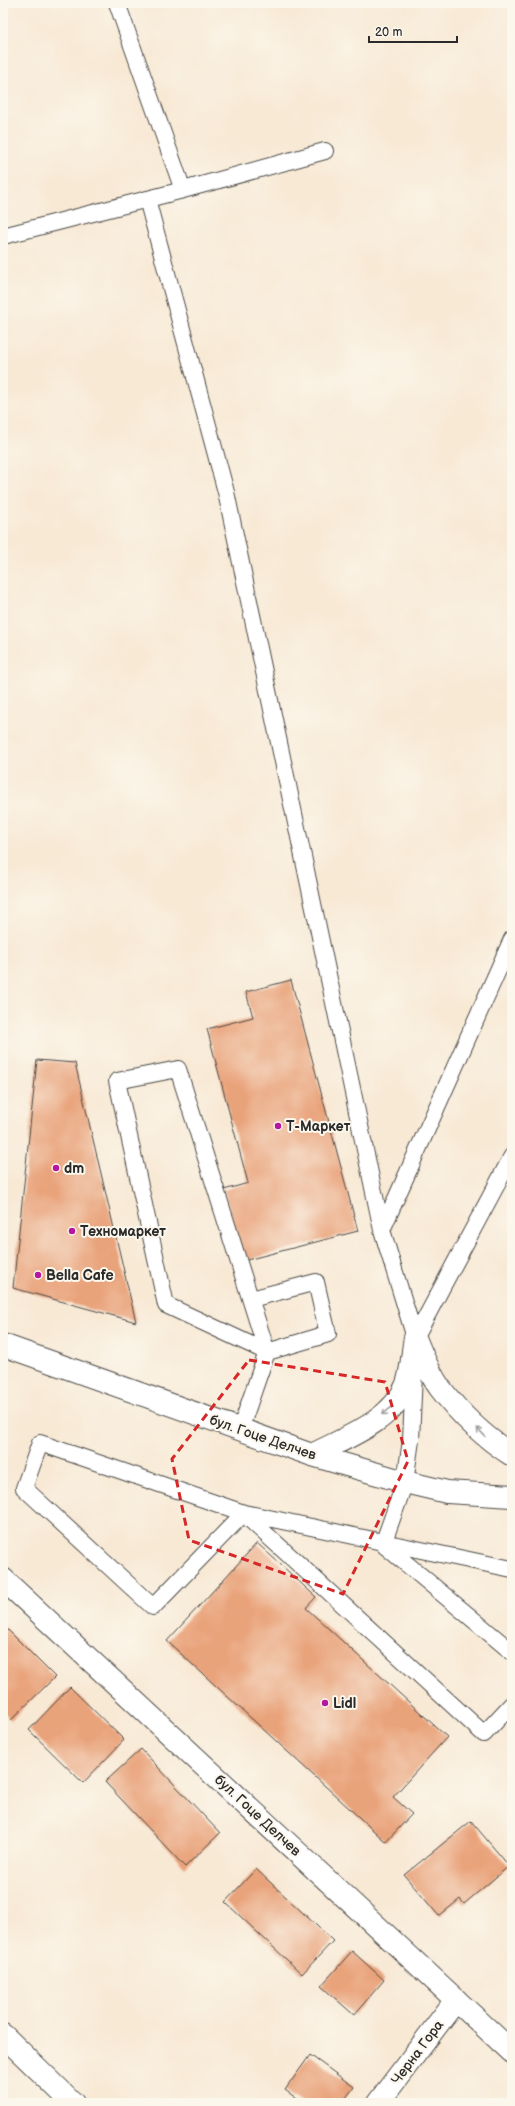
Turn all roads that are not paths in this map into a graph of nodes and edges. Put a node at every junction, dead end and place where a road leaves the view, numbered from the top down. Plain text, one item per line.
1 (117, 3) edge
2 (325, 150) dead end
3 (183, 190) junction
4 (147, 199) junction
5 (3, 236) edge
6 (512, 939) edge
7 (512, 1156) edge
8 (382, 1230) junction
9 (251, 1299) junction
10 (414, 1338) junction
11 (9, 1349) edge
12 (267, 1352) junction
13 (240, 1430) junction
14 (312, 1454) junction
15 (512, 1456) edge
16 (406, 1482) junction
17 (512, 1496) edge
18 (244, 1513) junction
19 (383, 1544) junction
20 (512, 1569) edge
21 (3, 1579) edge
22 (512, 1652) edge
23 (512, 1704) edge
24 (456, 2000) junction
25 (3, 2035) edge
26 (512, 2052) edge
27 (73, 2103) edge
28 (378, 2103) edge

1 - 3 lane
2 - 3 lane
3 - 4 lane
4 - 5 lane
4 - 8 lane
6 - 8 lane
7 - 10 lane
8 - 10 lane
9 - 12 lane
9 - 12 lane
9 - 12 lane
10 -> 14 street
15 -> 10 street
10 - 16 lane
11 - 13 street, бул. Гоце Делчев
12 - 13 lane
13 - 14 street, бул. Гоце Делчев
14 - 16 street, бул. Гоце Делчев
16 - 17 street, бул. Гоце Делчев
16 - 19 lane
18 - 18 lane
18 - 19 lane
18 - 23 lane
19 - 20 lane
19 - 22 lane
21 - 24 street, бул. Гоце Делчев
24 - 26 street, бул. Гоце Делчев
24 - 28 street, Черна Гора
25 - 27 street

